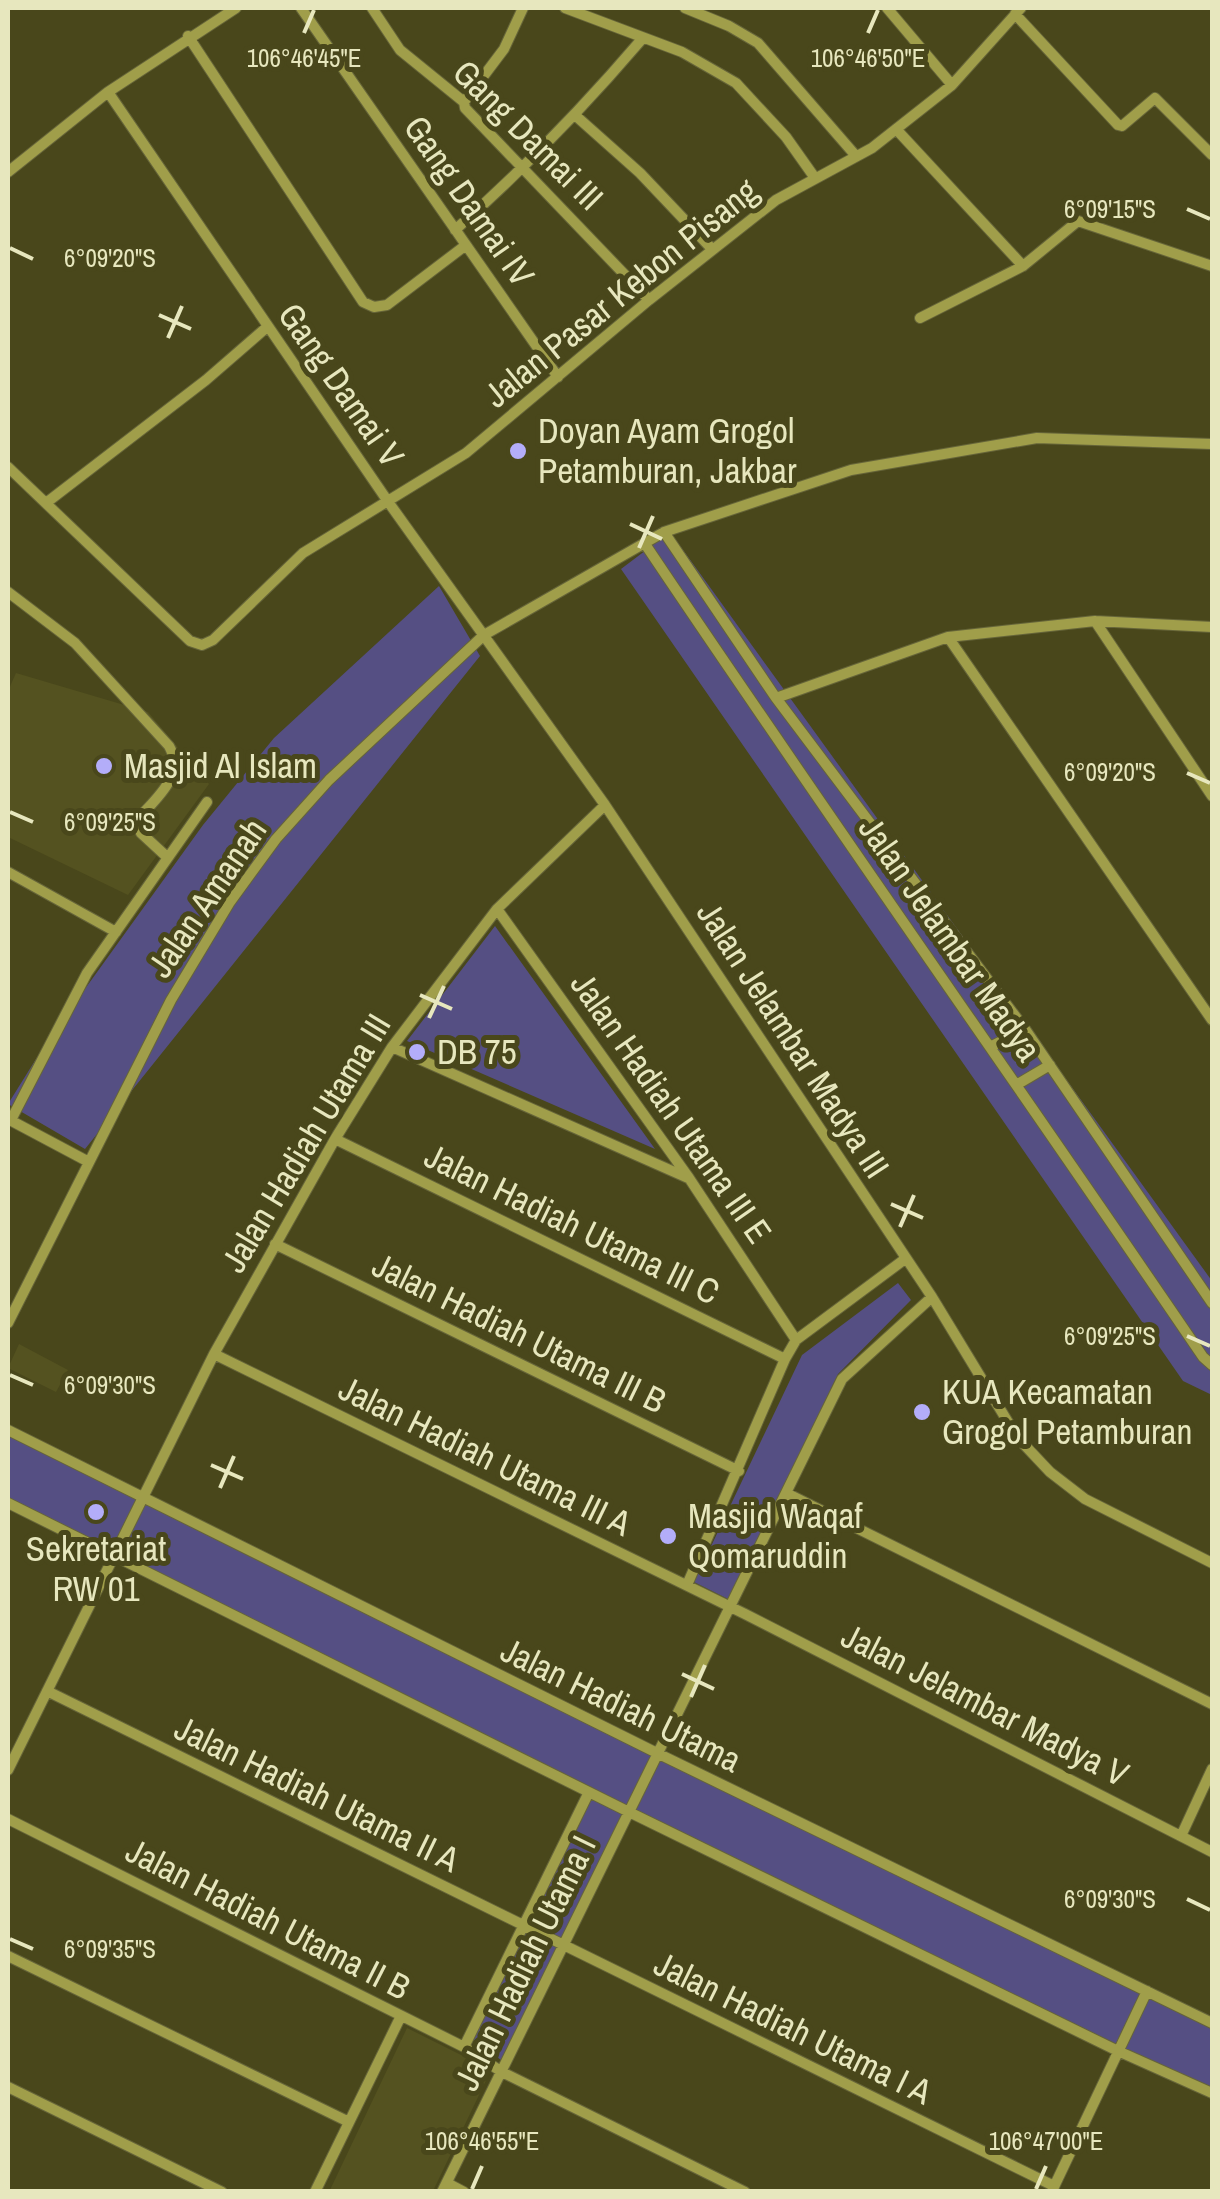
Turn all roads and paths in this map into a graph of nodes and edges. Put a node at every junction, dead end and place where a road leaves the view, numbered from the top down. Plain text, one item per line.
1 (236, 8) edge
2 (301, 8) edge
3 (372, 8) edge
4 (523, 8) edge
5 (565, 8) edge
6 (685, 8) edge
7 (886, 8) edge
8 (1018, 11) edge
9 (188, 36) junction
10 (642, 39) junction
11 (952, 85) junction
12 (108, 92) junction
13 (464, 102) junction
14 (576, 116) junction
15 (896, 130) junction
16 (1212, 155) edge
17 (856, 156) junction
18 (524, 169) junction
19 (8, 172) edge
20 (815, 178) junction
21 (456, 230) junction
22 (466, 245) junction
23 (712, 249) junction
24 (1023, 266) junction
25 (1212, 266) edge
26 (649, 300) junction
27 (920, 318) dead end
28 (267, 327) junction
29 (558, 378) junction
30 (1212, 444) edge
31 (8, 467) edge
32 (46, 502) junction
33 (389, 503) junction
34 (664, 532) junction
35 (645, 544) junction
36 (8, 592) edge
37 (1095, 622) junction
38 (1212, 627) edge
39 (484, 634) junction
40 (948, 638) junction
41 (776, 698) junction
42 (1212, 796) edge
43 (207, 802) dead end
44 (605, 805) junction
45 (167, 857) junction
46 (8, 872) edge
47 (497, 909) junction
48 (116, 932) junction
49 (1212, 1020) edge
50 (1025, 1028) junction
51 (992, 1046) junction
52 (392, 1047) junction
53 (1050, 1065) junction
54 (1018, 1084) junction
55 (9, 1119) edge
56 (335, 1138) junction
57 (87, 1161) junction
58 (689, 1178) junction
59 (275, 1244) junction
60 (904, 1259) junction
61 (932, 1297) junction
62 (1212, 1303) edge
63 (8, 1323) edge
64 (796, 1340) junction
65 (214, 1354) junction
66 (784, 1359) junction
67 (1212, 1364) edge
68 (8, 1430) edge
69 (739, 1471) junction
70 (788, 1494) junction
71 (141, 1498) junction
72 (8, 1504) edge
73 (115, 1557) junction
74 (1212, 1562) edge
75 (688, 1586) junction
76 (732, 1608) junction
77 (47, 1691) junction
78 (1212, 1704) edge
79 (658, 1754) junction
80 (1212, 1769) edge
81 (8, 1770) edge
82 (589, 1792) junction
83 (630, 1812) junction
84 (8, 1818) edge
85 (1181, 1836) junction
86 (1212, 1852) edge
87 (522, 1926) junction
88 (562, 1946) junction
89 (8, 1956) edge
90 (1147, 1990) junction
91 (401, 2016) junction
92 (1212, 2023) edge
93 (464, 2047) junction
94 (1118, 2051) junction
95 (502, 2072) junction
96 (8, 2087) edge
97 (1212, 2092) edge
98 (349, 2122) junction
99 (444, 2187) edge
100 (1052, 2189) edge
101 (222, 2192) edge
102 (315, 2192) edge
103 (464, 2192) edge
104 (745, 2192) edge

1 - 9 street
2 - 21 street, Gang Damai IV
3 - 13 street, Gang Damai III
4 - 13 street
5 - 10 street
6 - 17 street
7 - 11 street
8 - 11 street, Jalan Pasar Kebon Pisang
8 - 16 street
9 - 12 street
9 - 22 street, Gang Damai V
10 - 14 street
10 - 20 street
11 - 15 street, Jalan Pasar Kebon Pisang
12 - 19 street
12 - 28 street, Gang Damai V
13 - 18 street, Gang Damai III
14 - 18 street
14 - 23 street
15 - 17 street, Jalan Pasar Kebon Pisang
15 - 24 street
17 - 20 street, Jalan Pasar Kebon Pisang
18 - 21 street
18 - 26 street, Gang Damai III
20 - 23 street, Jalan Pasar Kebon Pisang
21 - 22 street, Gang Damai IV
22 - 29 street, Gang Damai IV
23 - 26 street, Jalan Pasar Kebon Pisang
24 - 25 street
24 - 27 street
26 - 29 street, Jalan Pasar Kebon Pisang
28 - 32 street
28 - 33 street, Gang Damai V
29 - 33 street, Jalan Pasar Kebon Pisang
30 - 34 street, Jalan Amanah
31 - 32 street
32 - 33 street, Jalan Pasar Kebon Pisang
33 - 39 street, Gang Damai V
34 - 35 street, Jalan Amanah
34 - 41 street, Jalan Jelambar Madya
35 - 39 street, Jalan Amanah
35 - 51 street, Jalan Jelambar Madya
36 - 45 street
37 - 38 street
37 - 40 street
37 - 42 street
39 - 44 street, Jalan Jelambar Madya III
39 - 57 street, Jalan Amanah
40 - 41 street
40 - 49 street
41 - 50 street, Jalan Jelambar Madya
43 - 45 street
44 - 47 street, Jalan Hadiah Utama III
44 - 60 street, Jalan Jelambar Madya III
45 - 48 street
46 - 48 street
47 - 52 street, Jalan Hadiah Utama III
47 - 58 street, Jalan Hadiah Utama III E
48 - 55 street
50 - 51 street
50 - 53 street, Jalan Jelambar Madya
51 - 54 street, Jalan Jelambar Madya
52 - 56 street, Jalan Hadiah Utama III
52 - 58 street
53 - 54 street
53 - 62 street, Jalan Jelambar Madya
54 - 67 street, Jalan Jelambar Madya
55 - 57 street
56 - 59 street, Jalan Hadiah Utama III
56 - 66 street, Jalan Hadiah Utama III C
57 - 63 street, Jalan Amanah
58 - 64 street, Jalan Hadiah Utama III E
59 - 65 street, Jalan Hadiah Utama III
59 - 69 street, Jalan Hadiah Utama III B
60 - 61 street, Jalan Jelambar Madya III
60 - 64 street
61 - 70 street, Jalan Hadiah Utama I
61 - 74 street, Jalan Jelambar Madya III
64 - 66 street
65 - 71 street, Jalan Hadiah Utama III
65 - 75 street, Jalan Hadiah Utama III A
66 - 69 street
68 - 71 street, Jalan Hadiah Utama
69 - 75 street
70 - 76 street, Jalan Hadiah Utama I
70 - 78 street
71 - 73 street, Jalan Hadiah Utama III
71 - 79 street, Jalan Hadiah Utama
72 - 73 street
73 - 77 street, Jalan Hadiah Utama III
73 - 82 street
75 - 76 street, Jalan Hadiah Utama III A
76 - 79 street, Jalan Hadiah Utama I
76 - 85 street, Jalan Jelambar Madya V
77 - 81 street, Jalan Hadiah Utama III
77 - 87 street, Jalan Hadiah Utama II A
79 - 83 street, Jalan Hadiah Utama I
79 - 90 street, Jalan Hadiah Utama
80 - 85 street
82 - 83 street
82 - 87 street, Jalan Hadiah Utama I
83 - 88 street, Jalan Hadiah Utama I
83 - 94 street
84 - 91 street, Jalan Hadiah Utama II B
85 - 86 street, Jalan Jelambar Madya V
87 - 88 street, Jalan Hadiah Utama II A
87 - 93 street, Jalan Hadiah Utama I
88 - 95 street, Jalan Hadiah Utama I
88 - 100 street, Jalan Hadiah Utama I A
89 - 98 street
90 - 92 street, Jalan Hadiah Utama
90 - 94 street
91 - 93 street, Jalan Hadiah Utama II B
91 - 98 street
93 - 95 street, Jalan Hadiah Utama II B
94 - 97 street
94 - 100 street
95 - 99 street, Jalan Hadiah Utama I
95 - 104 street, Jalan Hadiah Utama II B
96 - 101 street
98 - 102 street
99 - 103 street

